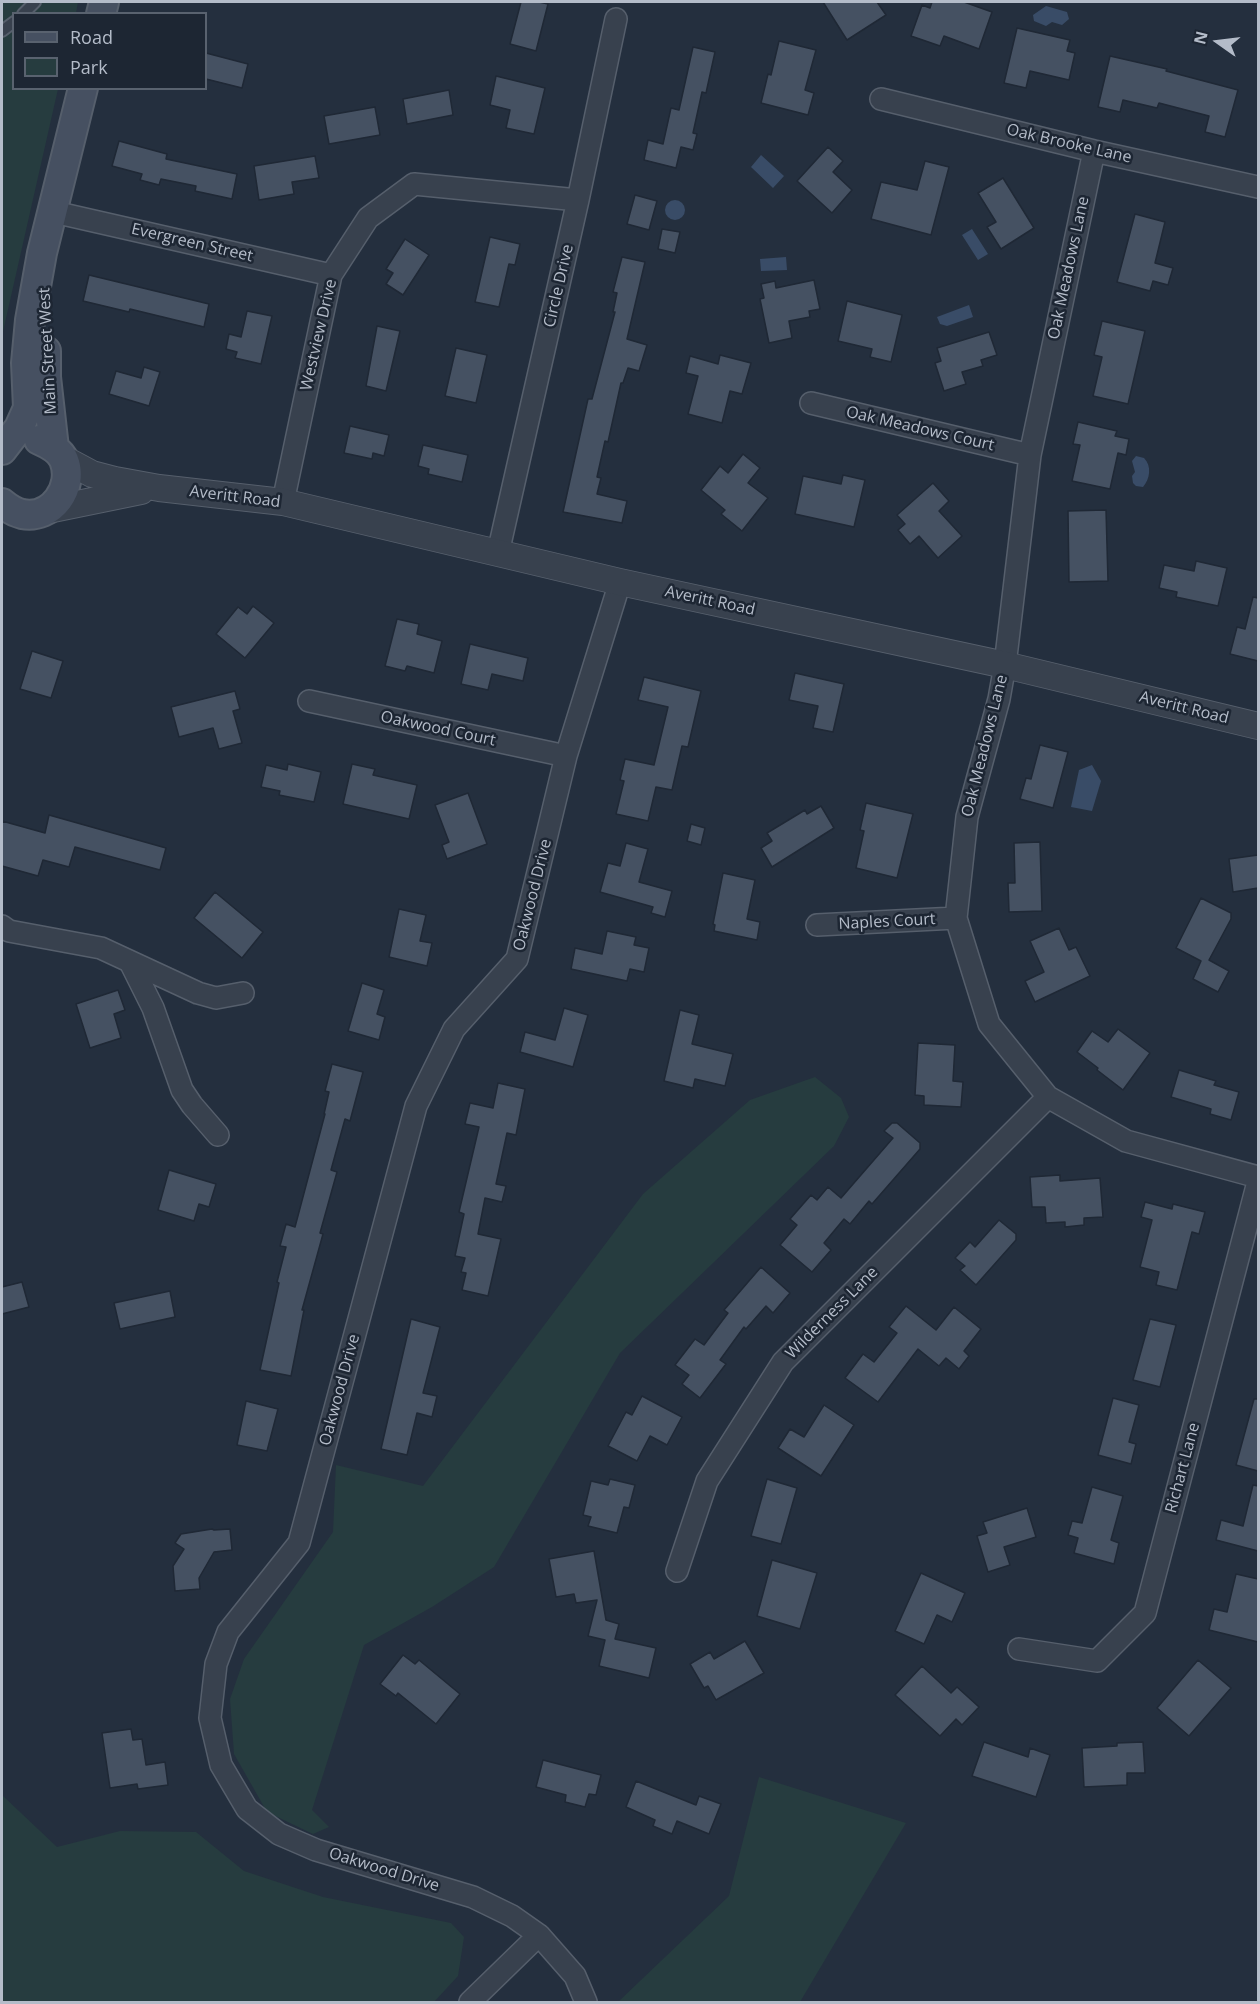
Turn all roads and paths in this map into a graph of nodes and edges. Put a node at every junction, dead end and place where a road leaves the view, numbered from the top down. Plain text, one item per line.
1 (616, 19) dead end
2 (83, 90) edge
3 (881, 99) dead end
4 (1094, 151) junction
5 (1258, 187) edge
6 (578, 200) junction
7 (54, 212) junction
8 (42, 253) junction
9 (331, 275) junction
10 (811, 403) dead end
11 (2, 450) edge
12 (59, 454) junction
13 (1030, 455) junction
14 (159, 488) junction
15 (283, 502) junction
16 (2, 503) edge
17 (42, 512) junction
18 (2, 530) edge
19 (498, 553) junction
20 (620, 582) junction
21 (1005, 664) junction
22 (309, 700) dead end
23 (1258, 726) edge
24 (567, 756) junction
25 (956, 918) junction
26 (817, 925) dead end
27 (2, 926) edge
28 (130, 962) junction
29 (243, 993) dead end
30 (1048, 1097) junction
31 (218, 1135) dead end
32 (1258, 1177) edge
33 (1258, 1182) edge
34 (677, 1571) dead end
35 (1019, 1649) dead end
36 (539, 1935) junction
37 (470, 2002) edge
38 (586, 2002) edge

1 - 6 street, Circle Drive
2 - 7 main road, Main Street West
3 - 4 street, Oak Brooke Lane
4 - 5 street, Oak Brooke Lane
4 - 13 street, Oak Meadows Lane
6 - 9 street, Westview Drive
6 - 19 street, Circle Drive
7 - 8 main road, Main Street West
7 - 9 street, Evergreen Street
8 - 11 main road, Main Street West
8 - 12 main road, Main Street West
9 - 15 street, Westview Drive
10 - 13 street, Oak Meadows Court
11 - 12 main road
12 - 14 street, Averitt Road
12 - 17 main road, Main Street West
13 - 21 street, Oak Meadows Lane
14 - 15 street, Averitt Road
14 - 17 street, Averitt Road
15 - 19 street, Averitt Road
16 - 17 main road
17 - 18 main road
19 - 20 street, Averitt Road
20 - 21 street, Averitt Road
20 - 24 street, Oakwood Drive
21 - 23 street, Averitt Road
21 - 25 street, Oak Meadows Lane
22 - 24 street, Oakwood Court
24 - 36 street, Oakwood Drive
25 - 26 street, Naples Court
25 - 30 street, Oak Meadows Lane
27 - 28 street
28 - 29 street
28 - 31 street
30 - 32 street, Oak Meadows Lane
30 - 34 street, Wilderness Lane
33 - 35 street, Richart Lane
36 - 37 street
36 - 38 street, Oakwood Drive

